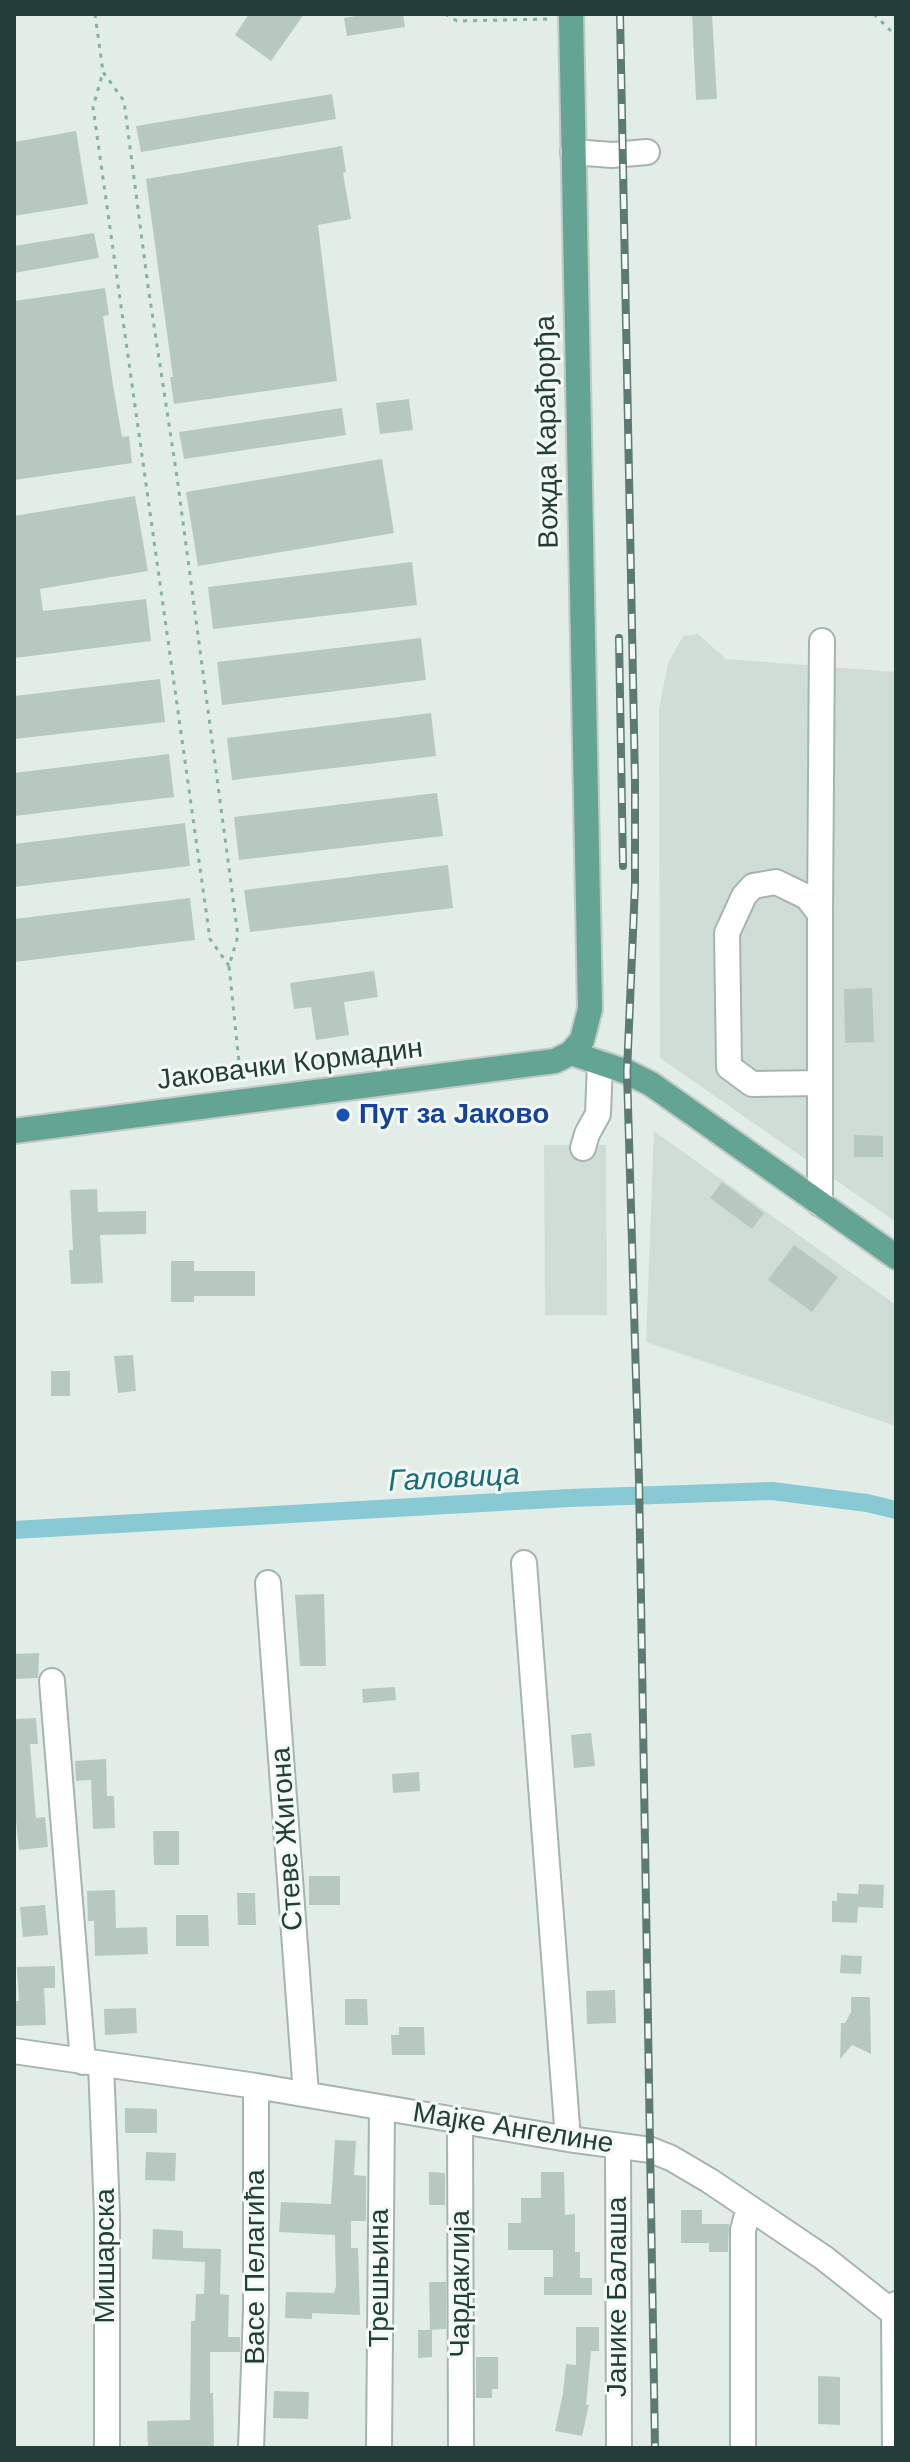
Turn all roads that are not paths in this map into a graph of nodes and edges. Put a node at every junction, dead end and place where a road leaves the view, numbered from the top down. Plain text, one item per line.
1 (571, 16) edge
2 (573, 152) junction
3 (647, 152) dead end
4 (822, 641) dead end
5 (820, 914) junction
6 (571, 1053) junction
7 (600, 1063) junction
8 (820, 1083) junction
9 (14, 1131) edge
10 (583, 1148) dead end
11 (820, 1204) junction
12 (896, 1257) edge
13 (524, 1563) dead end
14 (268, 1583) dead end
15 (52, 1681) dead end
16 (14, 2051) edge
17 (92, 2063) junction
18 (256, 2086) junction
19 (306, 2094) junction
20 (382, 2108) junction
21 (460, 2121) junction
22 (568, 2139) junction
23 (618, 2146) junction
24 (753, 2210) junction
25 (895, 2311) edge
26 (107, 2448) edge
27 (251, 2448) edge
28 (379, 2448) edge
29 (461, 2448) edge
30 (619, 2448) edge
31 (743, 2448) edge
32 (895, 2448) edge

1 - 2 main road, Вожда Карађорђа
2 - 3 street
2 - 6 main road, Вожда Карађорђа
4 - 5 street
5 - 8 street
5 - 8 street
6 - 7 main road
6 - 9 main road, Јаковачки Кормадин
7 - 10 street
7 - 11 main road
8 - 11 street
11 - 12 main road
13 - 22 street
14 - 19 street, Стеве Жигона
15 - 17 street
16 - 17 street, Мајке Ангелине
17 - 18 street, Мајке Ангелине
17 - 26 street, Мишарска
18 - 19 street, Мајке Ангелине
18 - 27 street, Васе Пелагића
19 - 20 street, Мајке Ангелине
20 - 21 street, Мајке Ангелине
20 - 28 street, Трешњина
21 - 22 street, Мајке Ангелине
21 - 29 street, Чардаклија
22 - 23 street, Мајке Ангелине
23 - 24 street, Мајке Ангелине
23 - 30 street, Јанике Балаша
24 - 25 street, Мајке Ангелине
24 - 31 street
25 - 32 street

